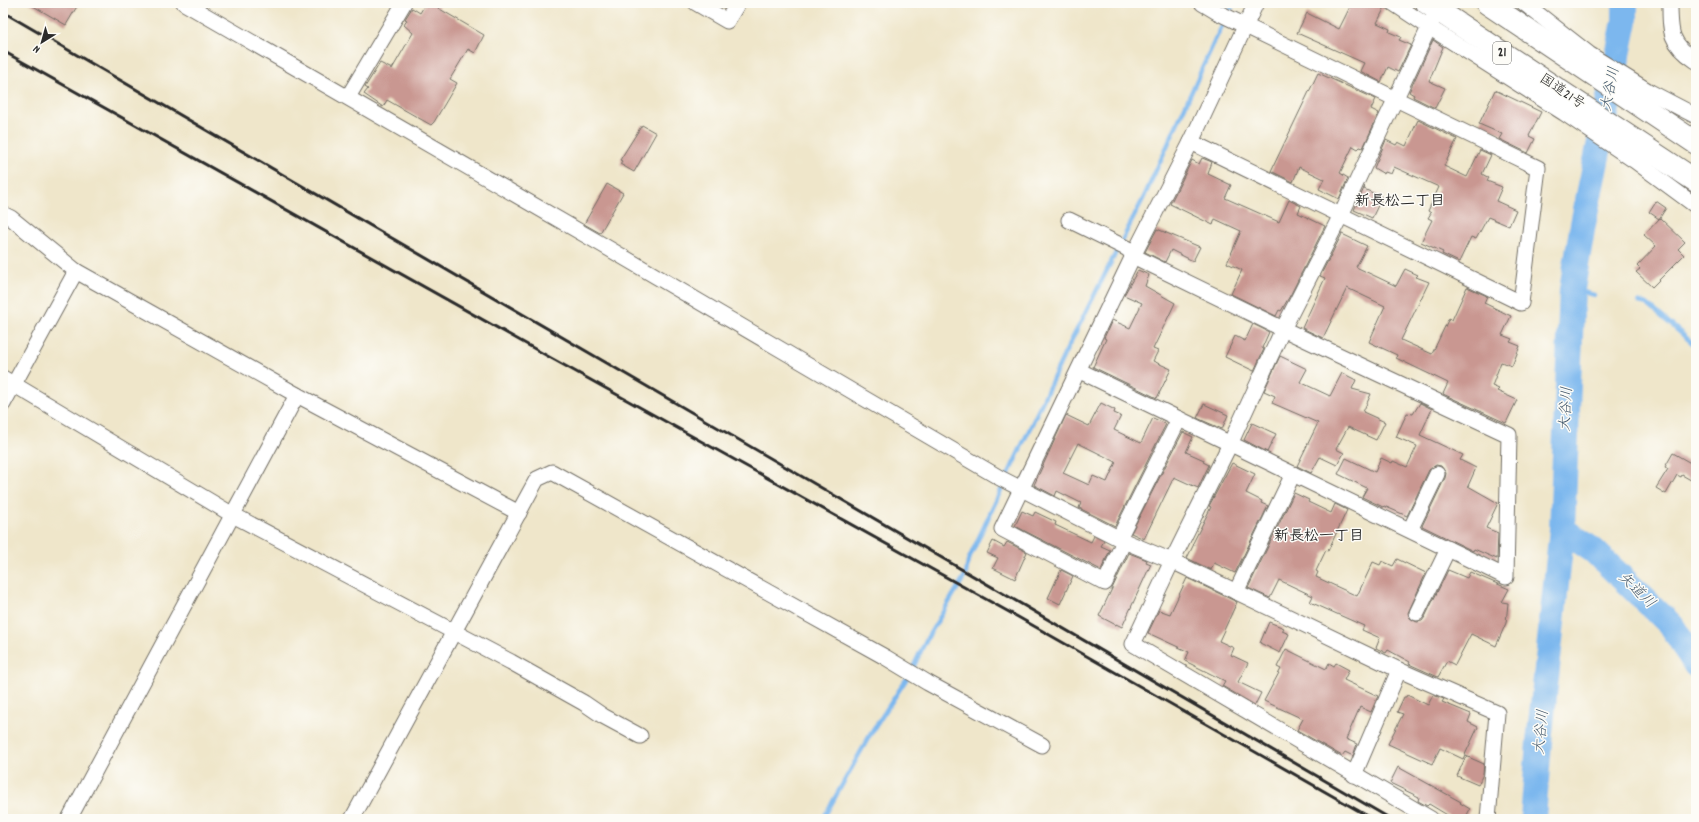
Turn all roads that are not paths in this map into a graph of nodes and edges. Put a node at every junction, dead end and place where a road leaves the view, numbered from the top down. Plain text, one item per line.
1 (184, 3) edge
2 (404, 3) edge
3 (696, 3) edge
4 (738, 3) edge
5 (1202, 3) edge
6 (1256, 3) edge
7 (1393, 3) edge
8 (1487, 3) edge
9 (1524, 3) edge
10 (1670, 3) edge
11 (1429, 16) edge
12 (1239, 23) junction
13 (1696, 61) edge
14 (1589, 62) junction
15 (348, 97) junction
16 (1396, 99) junction
17 (1649, 102) junction
18 (1696, 116) edge
19 (1191, 142) junction
20 (1696, 143) edge
21 (1634, 150) junction
22 (1696, 181) edge
23 (1696, 206) edge
24 (3, 214) edge
25 (1341, 215) junction
26 (1069, 220) dead end
27 (1131, 253) junction
28 (76, 271) junction
29 (1283, 329) junction
30 (1080, 371) junction
31 (8, 382) edge
32 (297, 395) junction
33 (3, 404) edge
34 (1179, 419) junction
35 (1230, 444) junction
36 (1293, 474) junction
37 (1437, 474) dead end
38 (1019, 487) junction
39 (519, 512) junction
40 (232, 514) junction
41 (1410, 530) junction
42 (1122, 539) junction
43 (1448, 549) junction
44 (1172, 561) junction
45 (1236, 592) junction
46 (1417, 613) dead end
47 (454, 633) junction
48 (1400, 670) junction
49 (640, 736) dead end
50 (1042, 745) dead end
51 (1354, 775) junction
52 (69, 819) edge
53 (352, 819) edge
54 (1431, 819) edge
55 (1488, 819) edge

1 - 15 street
2 - 15 street
3 - 4 street
5 - 12 street
6 - 12 street
7 - 11 street
8 - 14 highway, 21
9 - 14 street
10 - 13 street
11 - 16 street
11 - 21 highway, 国道21号 / 21
12 - 16 street
12 - 19 street
14 - 17 highway, 21
15 - 38 street
16 - 25 street
16 - 25 street
17 - 18 street
17 - 20 highway, 21
19 - 25 street
19 - 27 street
21 - 22 highway, 国道21号 / 21
21 - 23 street
24 - 28 street
25 - 29 street
26 - 27 street
27 - 29 street
27 - 30 street
28 - 31 street
28 - 32 street
29 - 35 street
29 - 43 street
30 - 34 street
30 - 38 street
31 - 33 street
31 - 40 street
32 - 39 street
32 - 40 street
34 - 35 street
34 - 42 street
35 - 36 street
35 - 44 street
36 - 41 street
36 - 45 street
37 - 41 street
38 - 42 street
38 - 42 street
39 - 47 street
39 - 50 street
40 - 47 street
40 - 52 street
41 - 43 street
42 - 44 street
43 - 46 street
44 - 45 street
44 - 51 street
45 - 48 street
47 - 49 street
47 - 53 street
48 - 51 street
48 - 55 street
51 - 54 street

